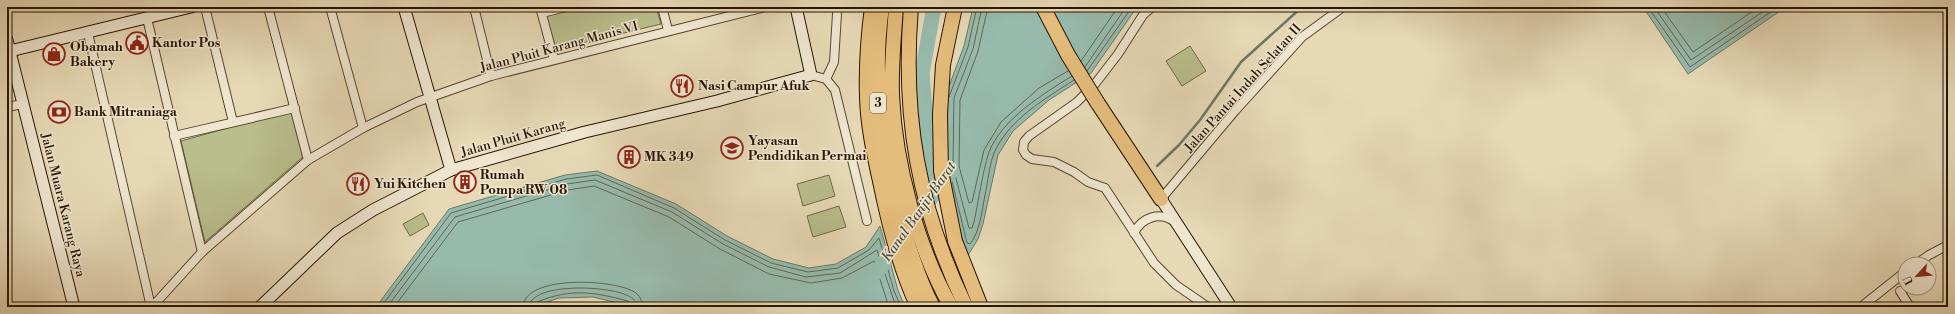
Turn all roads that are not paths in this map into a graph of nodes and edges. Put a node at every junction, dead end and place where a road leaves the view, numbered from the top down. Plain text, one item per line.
1 (191, 7) edge
2 (205, 7) edge
3 (268, 7) edge
4 (330, 7) edge
5 (404, 7) edge
6 (474, 7) edge
7 (566, 7) edge
8 (662, 7) edge
9 (723, 7) edge
10 (765, 7) edge
11 (796, 7) edge
12 (872, 7) edge
13 (882, 7) edge
14 (896, 7) edge
15 (911, 7) edge
16 (955, 7) edge
17 (1043, 7) edge
18 (1152, 7) edge
19 (1343, 7) edge
20 (541, 10) edge
21 (837, 14) dead end
22 (725, 16) junction
23 (147, 18) junction
24 (668, 30) junction
25 (88, 33) junction
26 (7, 40) edge
27 (8, 52) edge
28 (554, 59) junction
29 (811, 75) junction
30 (491, 76) junction
31 (826, 79) junction
32 (430, 96) junction
33 (23, 104) junction
34 (7, 107) edge
35 (295, 108) junction
36 (234, 122) junction
37 (363, 128) junction
38 (174, 136) junction
39 (308, 160) junction
40 (451, 170) junction
41 (1164, 196) junction
42 (867, 221) dead end
43 (1176, 223) junction
44 (1134, 233) junction
45 (1948, 245) edge
46 (202, 252) junction
47 (1928, 256) edge
48 (1897, 278) edge
49 (1903, 296) edge
50 (930, 302) edge
51 (948, 302) edge
52 (74, 307) edge
53 (152, 307) edge
54 (260, 307) edge
55 (918, 307) edge
56 (966, 307) edge
57 (981, 307) edge
58 (1208, 307) edge
59 (1231, 307) edge
60 (1861, 307) edge
61 (1910, 307) edge

1 - 23 street
2 - 36 street
3 - 35 street
4 - 37 street
5 - 32 street
6 - 30 street
7 - 20 street
8 - 24 street
9 - 22 street
10 - 22 street, Jalan Pluit Karang Manis VI
11 - 29 street
12 - 55 highway
13 - 50 highway, 3
14 - 51 highway, 3
15 - 56 highway
16 - 57 highway
17 - 41 highway, bridge
18 - 44 street
19 - 41 street, Jalan Pantai Indah Selatan II
20 - 28 street
21 - 31 street
22 - 24 street, Jalan Pluit Karang Manis VI
23 - 25 street
23 - 38 street
24 - 28 street, Jalan Pluit Karang Manis VI
25 - 27 street
25 - 53 street
26 - 27 street, Jalan Muara Karang Raya
27 - 33 street, Jalan Muara Karang Raya
28 - 30 street, Jalan Pluit Karang Manis VI
29 - 31 street
29 - 40 street, Jalan Pluit Karang
30 - 32 street, Jalan Pluit Karang Manis VI
31 - 42 street
32 - 37 street, Jalan Pluit Karang Manis VI
32 - 40 street
33 - 34 street
33 - 52 street, Jalan Muara Karang Raya
35 - 36 street
35 - 39 street
36 - 38 street
37 - 39 street, Jalan Pluit Karang Manis VI
38 - 46 street
39 - 46 street, Jalan Pluit Karang Manis VI
40 - 54 street, Jalan Pluit Karang
41 - 43 street
43 - 44 street
43 - 59 street
44 - 58 street
45 - 47 street
46 - 53 street, Jalan Pluit Karang Manis VI
48 - 60 street
49 - 61 street

